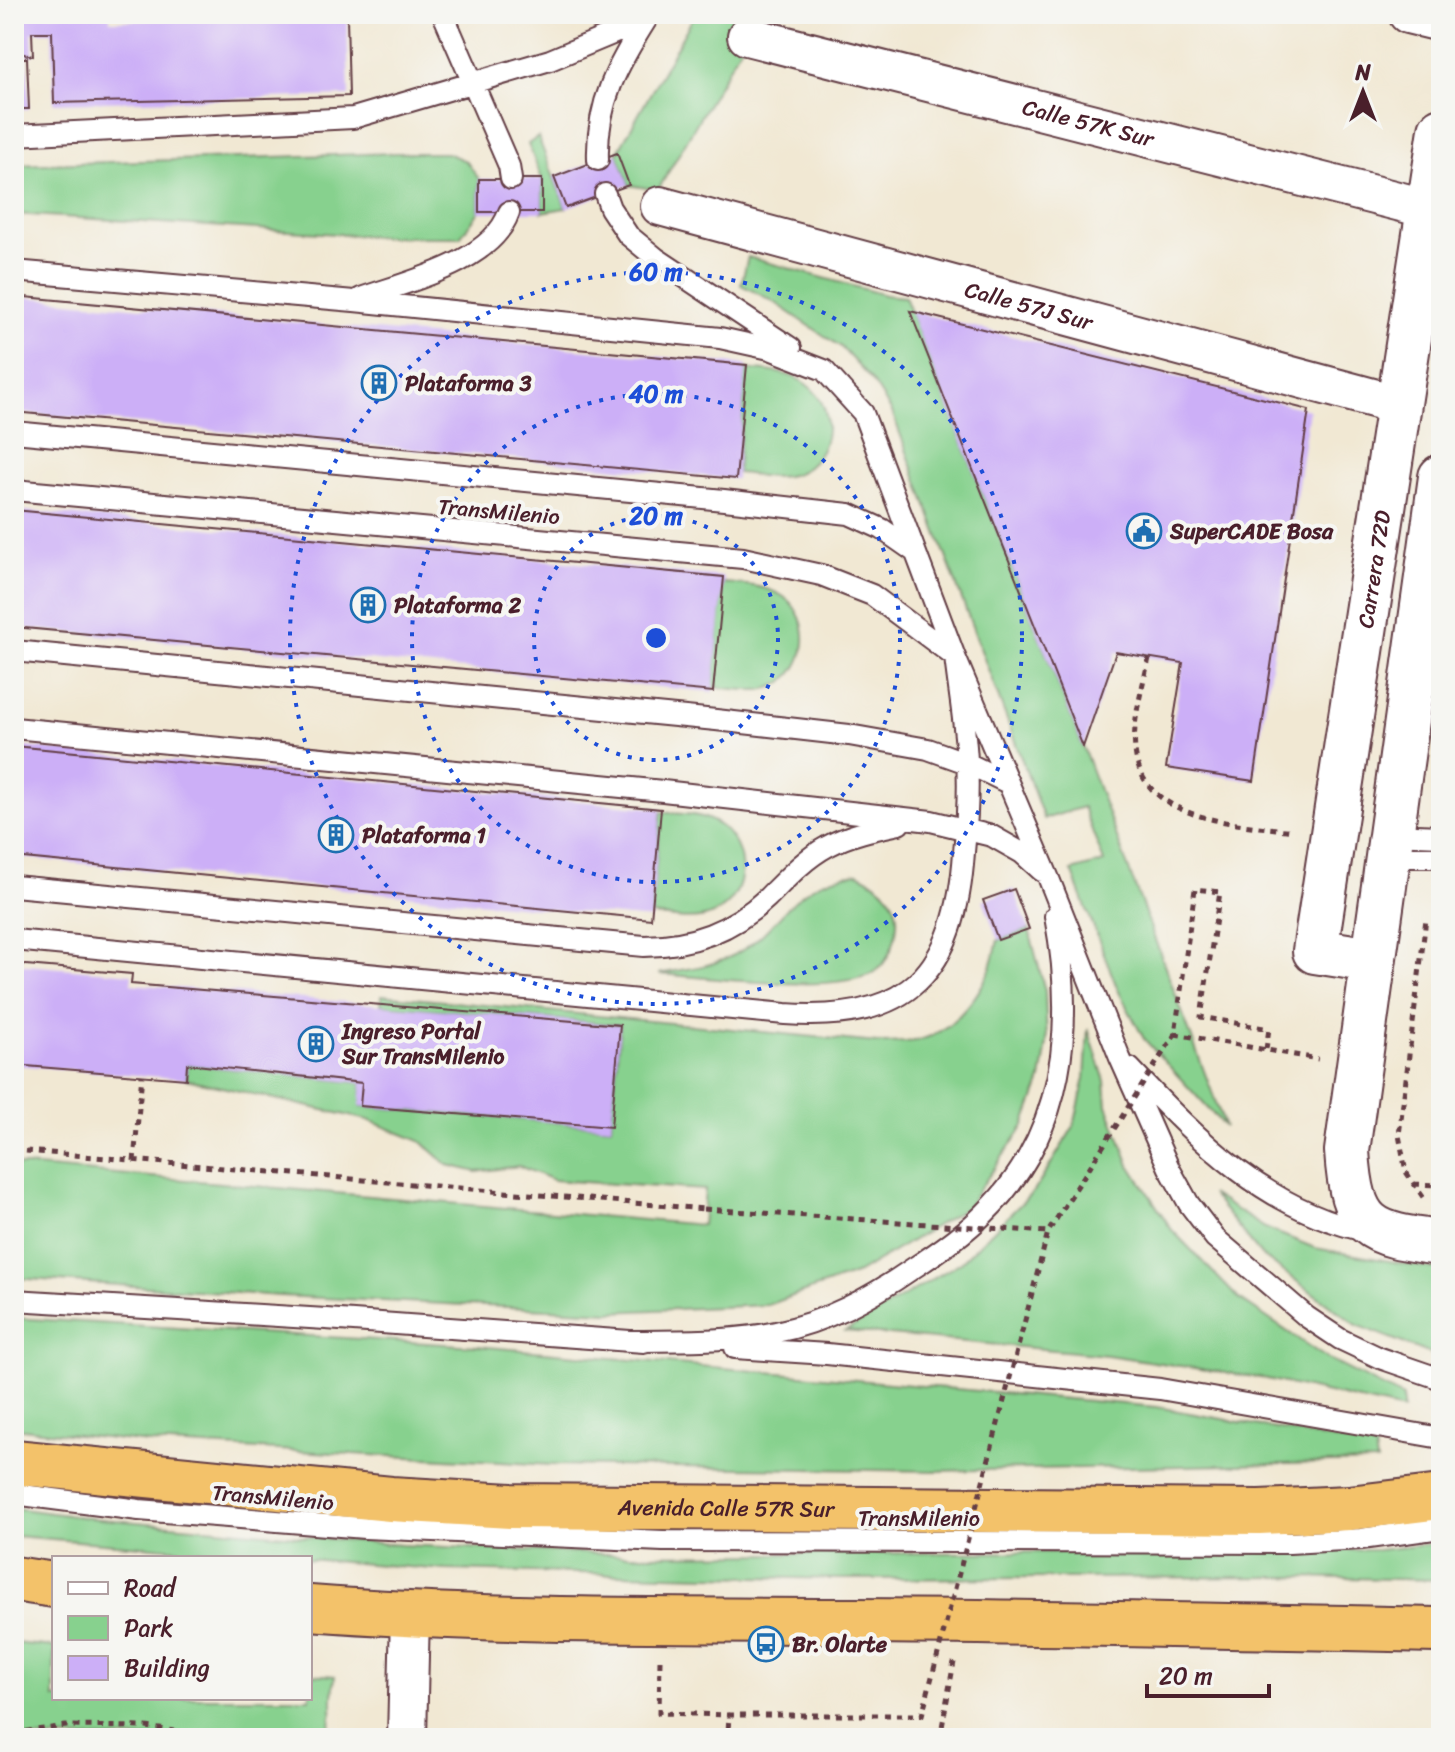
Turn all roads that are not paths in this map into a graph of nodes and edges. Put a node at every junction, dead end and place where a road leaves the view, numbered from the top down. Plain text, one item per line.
1 (443, 14) edge
2 (1408, 14) edge
3 (648, 17) edge
4 (1441, 22) edge
5 (747, 36) dead end
6 (475, 83) junction
7 (1441, 130) edge
8 (14, 135) edge
9 (598, 160) dead end
10 (511, 179) dead end
11 (605, 194) dead end
12 (660, 206) dead end
13 (1429, 209) junction
14 (509, 212) dead end
15 (14, 271) edge
16 (354, 301) junction
17 (824, 370) junction
18 (1399, 405) junction
19 (14, 432) edge
20 (1441, 477) edge
21 (14, 490) edge
22 (915, 552) junction
23 (14, 651) edge
24 (955, 657) junction
25 (14, 728) edge
26 (967, 763) junction
27 (1008, 783) junction
28 (931, 821) junction
29 (966, 828) junction
30 (1441, 836) edge
31 (1388, 845) junction
32 (1441, 857) edge
33 (1049, 879) junction
34 (14, 886) edge
35 (14, 940) edge
36 (1372, 960) junction
37 (1120, 1058) junction
38 (1436, 1223) edge
39 (1386, 1235) junction
40 (14, 1300) edge
41 (631, 1341) junction
42 (1441, 1379) edge
43 (1441, 1438) edge
44 (14, 1462) edge
45 (14, 1494) edge
46 (1441, 1497) edge
47 (1441, 1528) edge
48 (14, 1579) edge
49 (52, 1585) edge
50 (312, 1608) edge
51 (410, 1614) junction
52 (1441, 1630) edge
53 (407, 1738) edge

1 - 6 lane
2 - 4 street
3 - 6 lane
3 - 9 lane
5 - 13 street, Calle 57K Sur
6 - 8 lane
6 - 10 lane
7 - 13 street, Carrera 72D
11 - 17 lane
12 - 18 street, Calle 57J Sur
13 - 18 street, Carrera 72D
14 - 16 lane
15 - 16 lane
16 - 17 lane
17 - 22 lane
18 - 36 street, Carrera 72D
19 - 22 lane, TransMilenio
20 - 31 street
21 - 24 lane, TransMilenio
22 - 24 lane
23 - 26 lane
24 - 26 lane
24 - 27 lane
25 - 28 lane
26 - 27 lane
26 - 29 lane
27 - 33 lane
28 - 29 lane
28 - 34 lane
29 - 33 lane
29 - 35 lane
30 - 31 lane
31 - 32 lane
31 - 36 street
33 - 37 lane
33 - 41 lane
36 - 39 street
37 - 39 lane
37 - 42 lane
38 - 39 street
40 - 41 lane
41 - 43 lane
44 - 46 highway, Avenida Calle 57R Sur
45 - 47 lane, TransMilenio
48 - 49 highway
50 - 51 highway
51 - 52 highway
51 - 53 street

